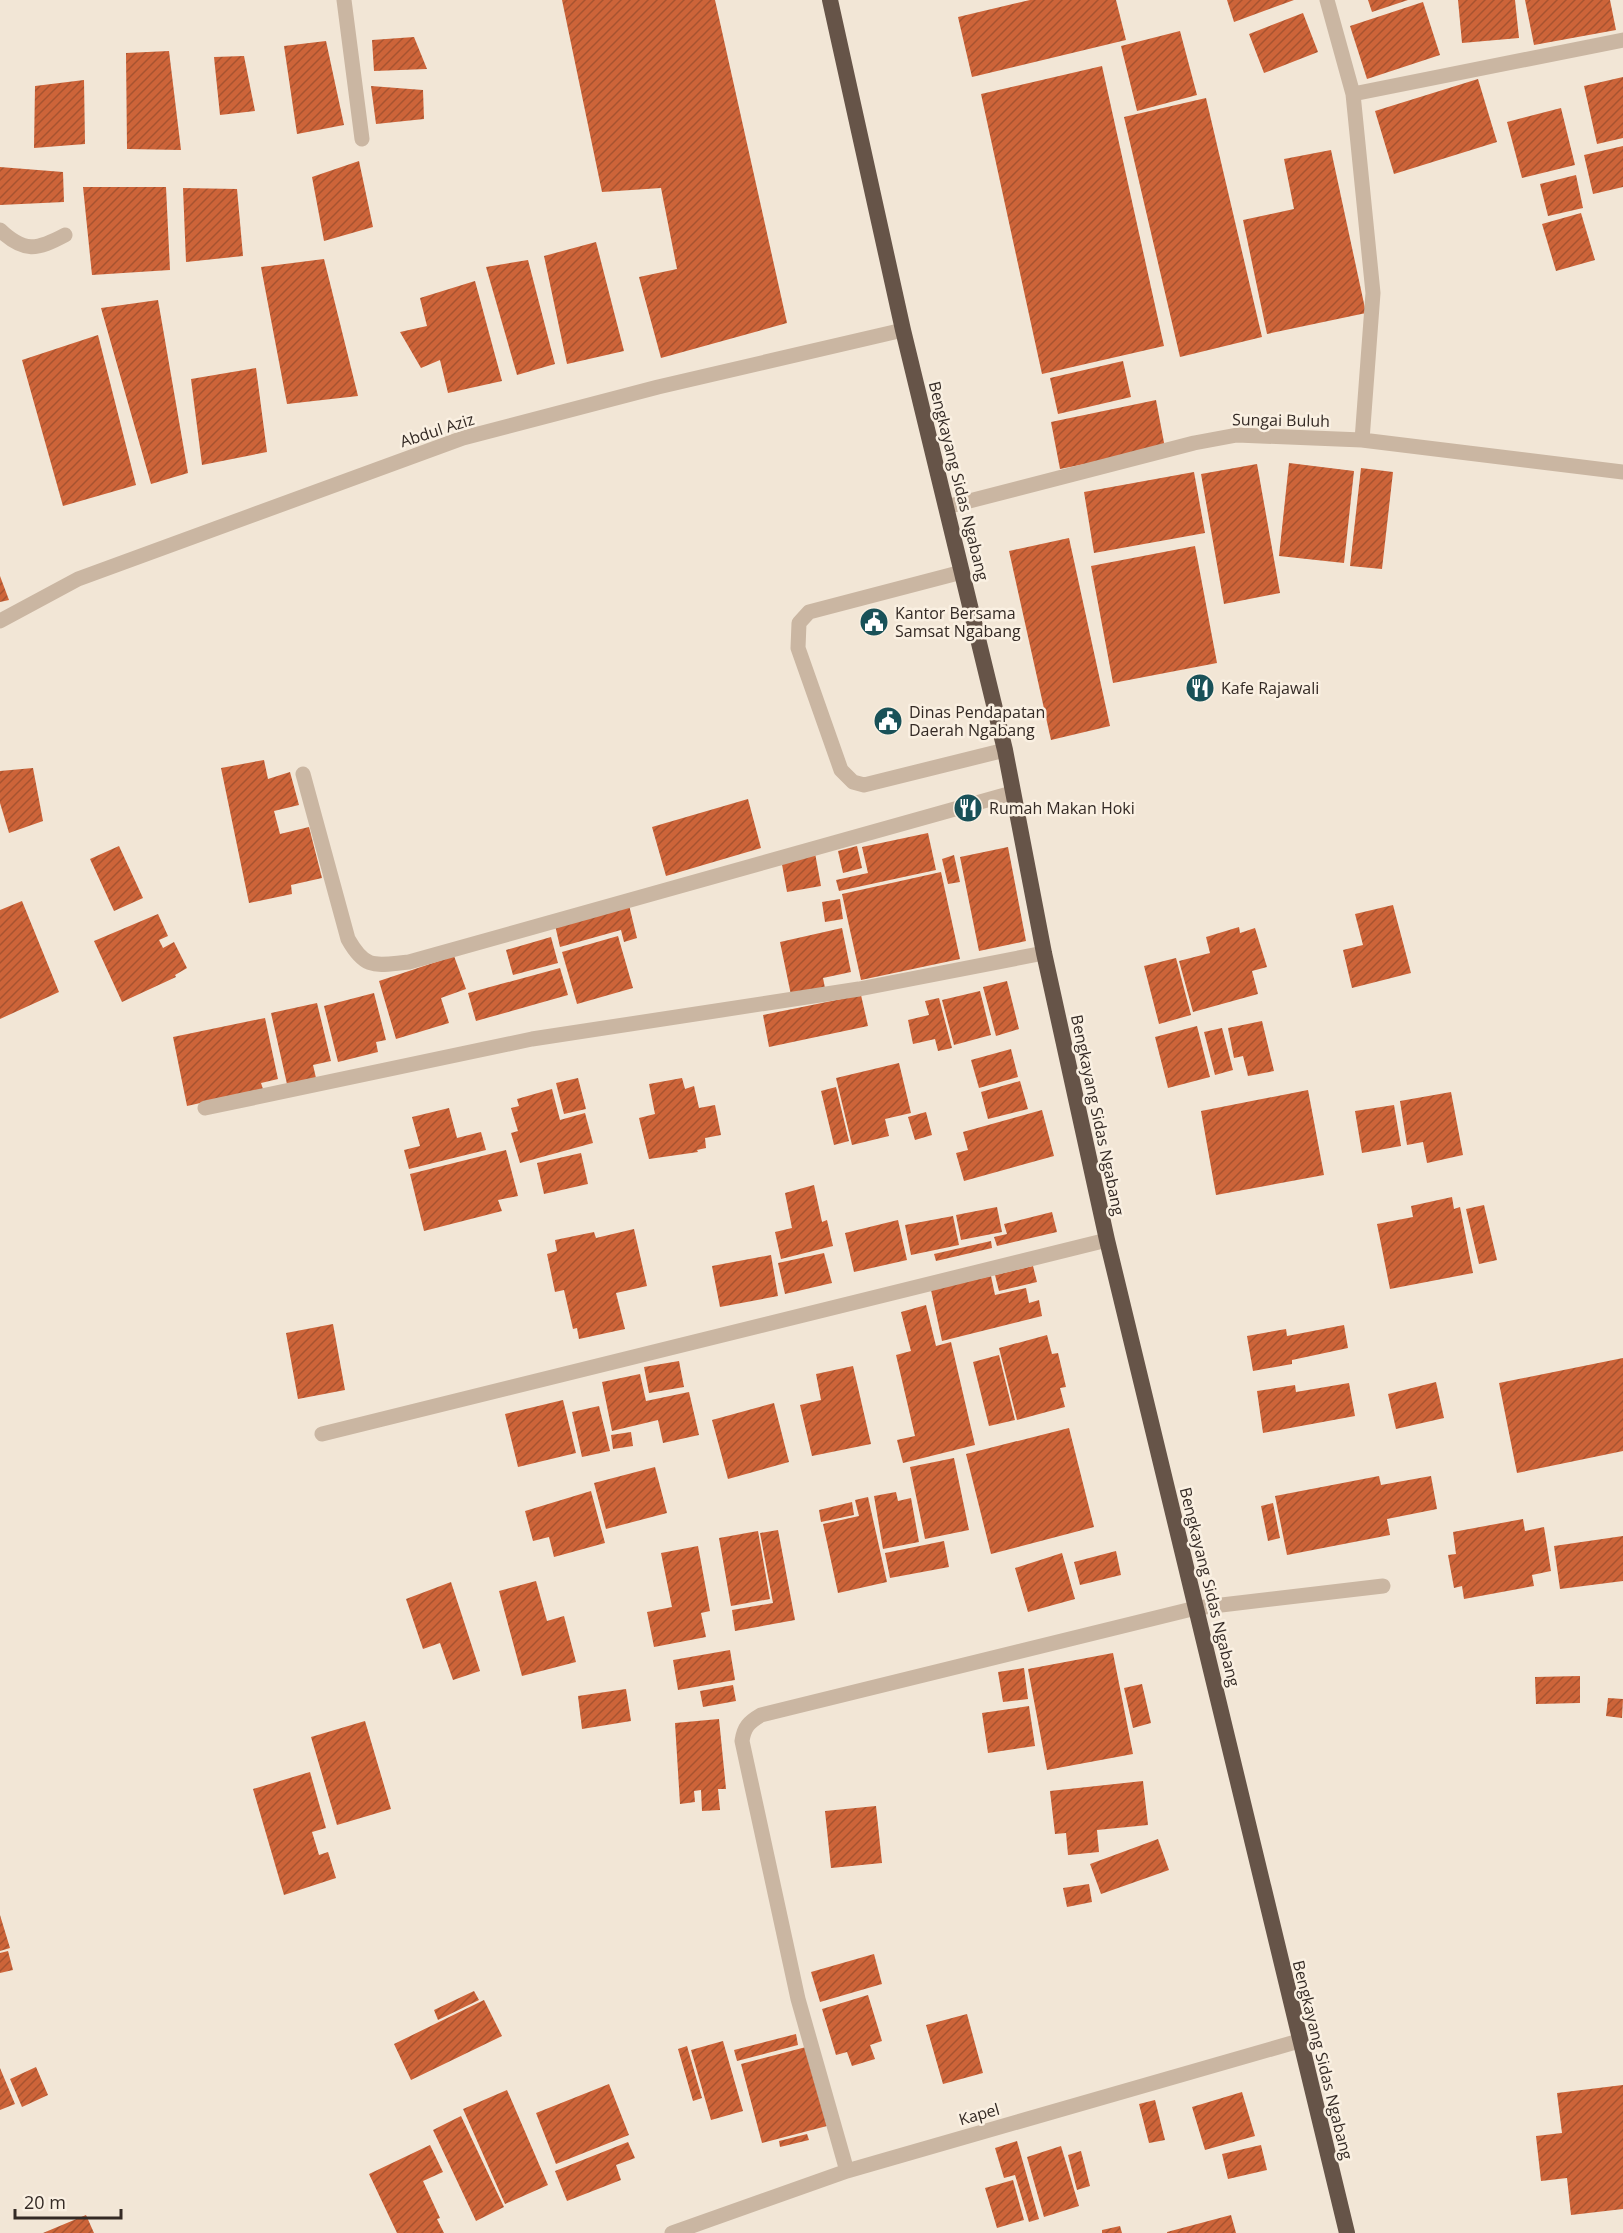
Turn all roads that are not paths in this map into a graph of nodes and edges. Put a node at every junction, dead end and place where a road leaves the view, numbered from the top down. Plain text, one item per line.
1 (344, 0) edge
2 (830, 0) edge
3 (1327, 0) edge
4 (1623, 40) edge
5 (1353, 94) junction
6 (362, 139) dead end
7 (0, 230) edge
8 (65, 235) dead end
9 (903, 330) junction
10 (1362, 440) junction
11 (1623, 472) edge
12 (946, 507) junction
13 (963, 572) junction
14 (0, 621) edge
15 (1005, 750) junction
16 (303, 774) dead end
17 (1012, 793) junction
18 (1044, 953) junction
19 (205, 1108) dead end
20 (1107, 1240) junction
21 (322, 1434) dead end
22 (1383, 1586) dead end
23 (1196, 1608) junction
24 (1299, 2041) junction
25 (847, 2171) junction
26 (672, 2233) edge
27 (1347, 2233) edge

1 - 6 street
2 - 9 highway, Bengkayang Sidas Ngabang
3 - 5 street
4 - 5 street
5 - 10 street
7 - 8 street
9 - 12 highway, Bengkayang Sidas Ngabang
9 - 14 street, Abdul Aziz
10 - 11 street, Sungai Buluh
10 - 12 street, Sungai Buluh
12 - 13 highway, Bengkayang Sidas Ngabang
13 - 15 highway, Bengkayang Sidas Ngabang
13 - 15 street
15 - 17 highway, Bengkayang Sidas Ngabang
16 - 17 street
17 - 18 highway, Bengkayang Sidas Ngabang
18 - 19 street
18 - 20 highway, Bengkayang Sidas Ngabang
20 - 21 street
20 - 23 highway, Bengkayang Sidas Ngabang
22 - 23 street
23 - 24 highway, Bengkayang Sidas Ngabang
23 - 25 street
24 - 25 street, Kapel
24 - 27 highway, Bengkayang Sidas Ngabang
25 - 26 street, Kapel

